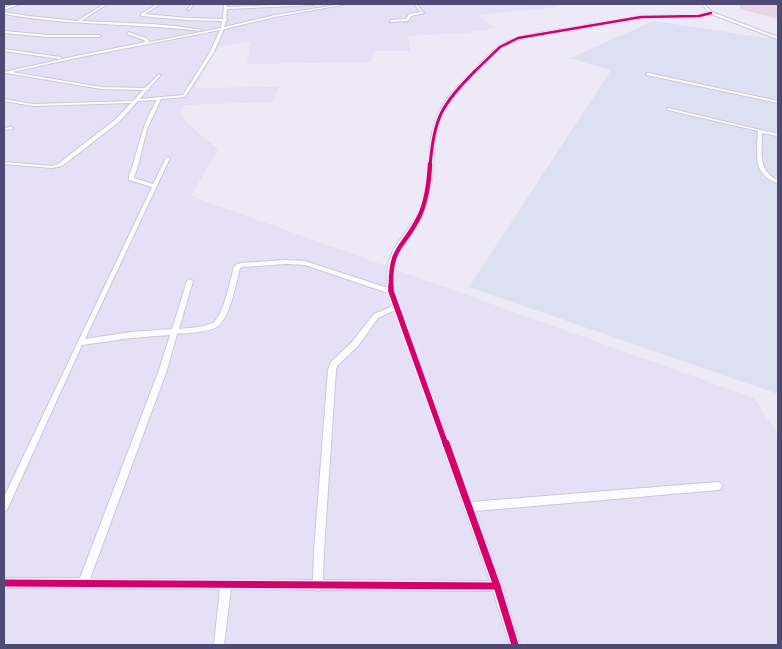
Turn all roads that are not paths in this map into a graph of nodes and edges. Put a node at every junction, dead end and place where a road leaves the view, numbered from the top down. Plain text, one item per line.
1 (18, 4) edge
2 (106, 4) edge
3 (159, 4) edge
4 (193, 4) edge
5 (321, 4) edge
6 (346, 4) edge
7 (415, 4) edge
8 (703, 4) edge
9 (225, 6) edge
10 (188, 9) dead end
11 (4, 11) edge
12 (711, 13) junction
13 (226, 20) junction
14 (391, 21) dead end
15 (78, 22) junction
16 (223, 28) junction
17 (207, 31) junction
18 (4, 32) edge
19 (128, 33) dead end
20 (99, 36) dead end
21 (778, 38) edge
22 (149, 43) junction
23 (4, 50) edge
24 (66, 59) junction
25 (4, 73) edge
26 (648, 74) dead end
27 (159, 75) dead end
28 (148, 89) junction
29 (159, 98) junction
30 (4, 100) edge
31 (137, 101) junction
32 (778, 102) edge
33 (670, 109) dead end
34 (4, 128) edge
35 (11, 128) dead end
36 (760, 131) junction
37 (778, 135) edge
38 (168, 158) dead end
39 (4, 163) edge
40 (778, 182) edge
41 (155, 186) junction
42 (190, 281) dead end
43 (391, 291) junction
44 (396, 307) junction
45 (175, 332) junction
46 (80, 343) junction
47 (718, 486) dead end
48 (4, 507) edge
49 (468, 507) junction
50 (4, 583) edge
51 (83, 584) junction
52 (226, 585) junction
53 (318, 586) junction
54 (497, 586) junction
55 (219, 645) edge
56 (515, 645) edge

1 - 11 street
2 - 15 street
3 - 13 street
4 - 10 street
5 - 9 street
6 - 16 street
7 - 14 street
8 - 12 street
9 - 13 street
11 - 15 street
12 - 21 street
12 - 43 street
13 - 16 street
15 - 17 street
16 - 17 street
16 - 29 street
17 - 22 street
18 - 20 street
19 - 22 street
22 - 24 street
23 - 24 street
24 - 25 street
25 - 28 street
26 - 32 street
27 - 28 street
28 - 31 street
29 - 31 street
29 - 41 street
30 - 31 street
31 - 39 street
33 - 36 street
34 - 35 street
36 - 37 street
36 - 40 street
38 - 41 street
41 - 46 street
42 - 45 street
43 - 44 street
43 - 45 street
44 - 49 street
44 - 53 street
45 - 46 street
45 - 51 street
46 - 48 street
47 - 49 street
49 - 54 street
50 - 51 street
51 - 52 street
52 - 53 street
52 - 55 street
53 - 54 street
54 - 56 street

